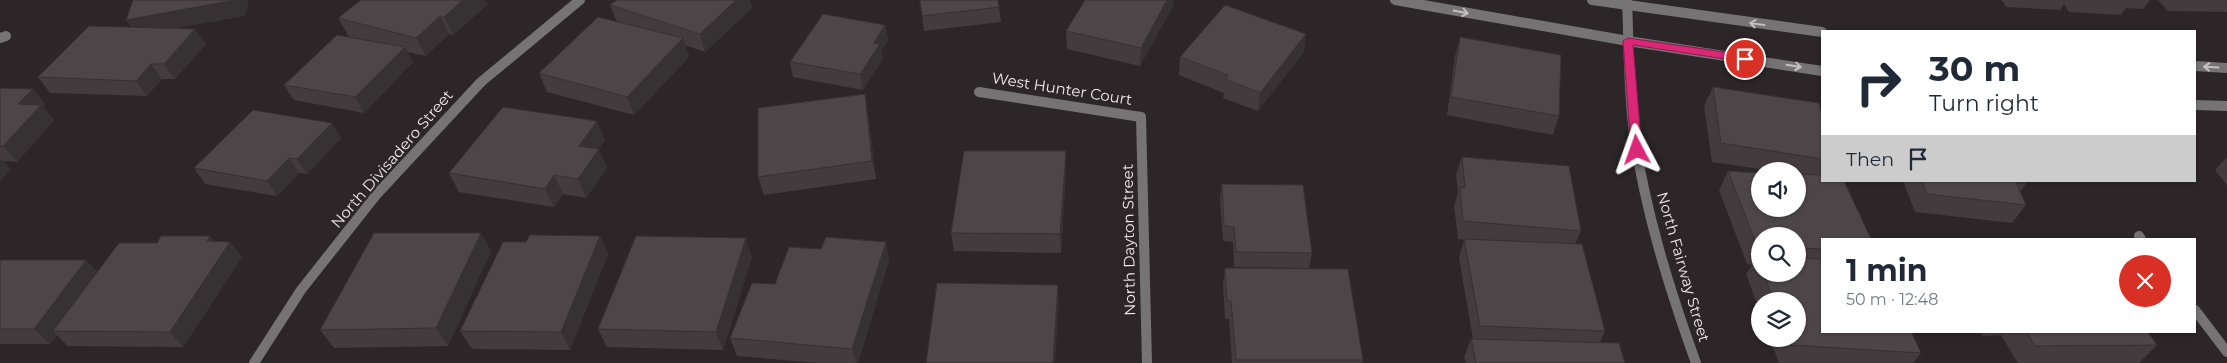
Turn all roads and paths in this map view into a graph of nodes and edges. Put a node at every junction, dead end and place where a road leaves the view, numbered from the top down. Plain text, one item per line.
1 (580, 0) edge
2 (1396, 0) edge
3 (1592, 0) edge
4 (1628, 3) edge
5 (1821, 32) edge
6 (1628, 41) junction
7 (2196, 66) edge
8 (2227, 68) edge
9 (1821, 71) edge
10 (979, 92) dead end
11 (2196, 104) edge
12 (2227, 106) edge
13 (1141, 116) joint
14 (2196, 311) edge
15 (2227, 352) edge
16 (254, 363) edge
17 (1147, 363) edge
18 (1696, 363) edge

1 - 16 street, North Divisadero Street
2 -> 6 street
3 - 4 street
5 -> 4 street
4 - 6 street, North Fairway Street
6 -> 9 street
6 - 18 street, North Fairway Street
8 -> 7 street
10 - 13 street, West Hunter Court
11 - 12 street
13 - 17 street, North Dayton Street
14 - 15 street

